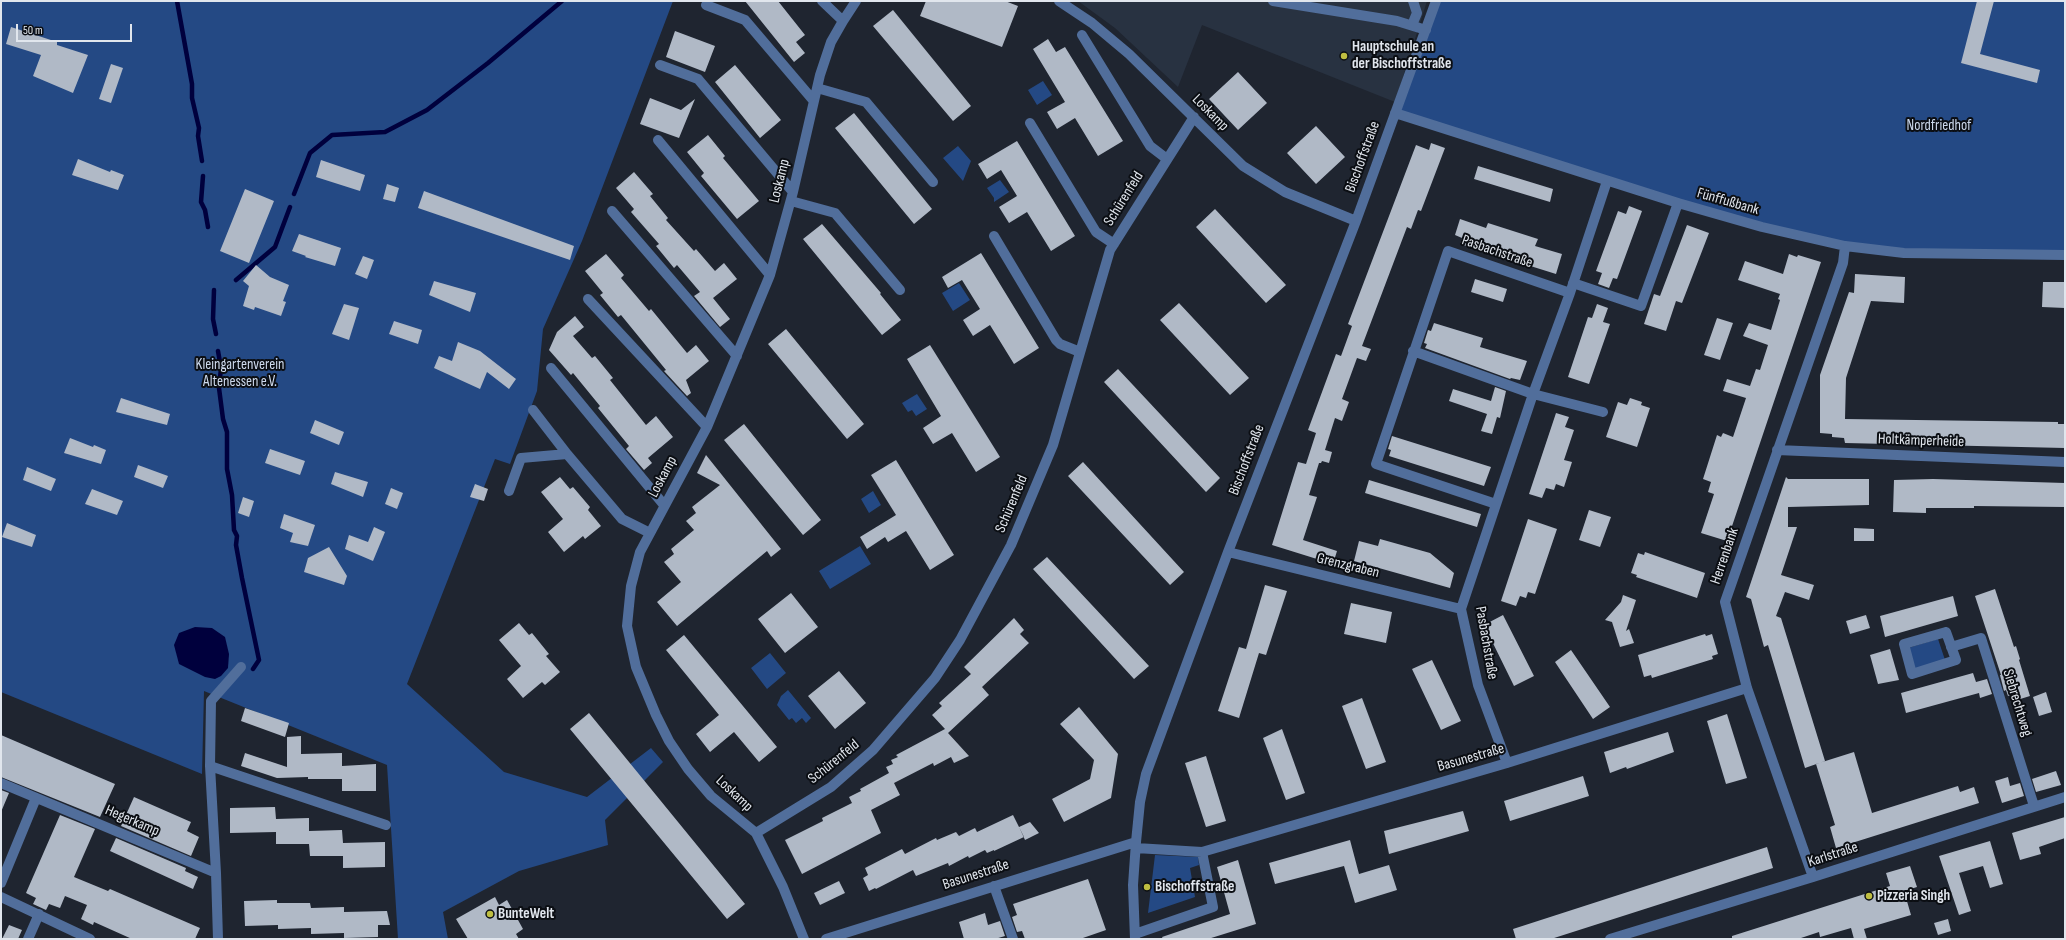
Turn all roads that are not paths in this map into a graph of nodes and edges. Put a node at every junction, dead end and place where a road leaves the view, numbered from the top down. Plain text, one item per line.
1 (822, 1) edge
2 (856, 1) edge
3 (1059, 1) edge
4 (1273, 1) edge
5 (1413, 1) edge
6 (1436, 1) edge
7 (706, 5) dead end
8 (843, 21) junction
9 (1412, 25) junction
10 (1426, 30) junction
11 (1082, 35) dead end
12 (660, 65) dead end
13 (817, 88) junction
14 (813, 100) junction
15 (1395, 113) junction
16 (1194, 118) junction
17 (1030, 123) dead end
18 (658, 140) dead end
19 (1167, 159) junction
20 (1606, 181) junction
21 (933, 182) dead end
22 (792, 196) junction
23 (1678, 204) junction
24 (612, 211) dead end
25 (1356, 221) junction
26 (994, 236) dead end
27 (1114, 244) junction
28 (1845, 246) junction
29 (2065, 256) edge
30 (770, 275) junction
31 (1572, 288) junction
32 (900, 290) dead end
33 (588, 299) dead end
34 (1413, 351) junction
35 (1080, 352) junction
36 (737, 356) junction
37 (551, 368) dead end
38 (1533, 394) junction
39 (532, 410) dead end
40 (1602, 412) dead end
41 (707, 427) junction
42 (1777, 450) junction
43 (567, 454) junction
44 (2065, 462) edge
45 (509, 491) dead end
46 (1496, 504) junction
47 (664, 505) junction
48 (650, 533) junction
49 (1228, 552) junction
50 (1461, 609) junction
51 (1951, 647) junction
52 (241, 667) dead end
53 (1747, 688) junction
54 (1507, 763) junction
55 (210, 766) junction
56 (1, 783) edge
57 (2065, 797) edge
58 (36, 798) junction
59 (2034, 806) junction
60 (386, 826) dead end
61 (756, 833) junction
62 (1136, 845) junction
63 (1202, 852) junction
64 (216, 873) junction
65 (1813, 877) junction
66 (1, 883) edge
67 (994, 886) junction
68 (1, 897) edge
69 (39, 914) junction
70 (1135, 937) edge
71 (28, 939) edge
72 (90, 939) edge
73 (218, 939) edge
74 (804, 939) edge
75 (826, 939) edge
76 (1013, 939) edge
77 (1610, 939) edge

1 - 8 street
2 - 8 street, Loskamp
3 - 16 street, Loskamp
4 - 9 street
5 - 9 street
6 - 10 street, Bischoffstraße
7 - 14 street
8 - 13 street, Loskamp
9 - 10 street
10 - 15 street, Bischoffstraße
11 - 19 street
12 - 22 street
13 - 14 street, Loskamp
13 - 21 street
14 - 22 street, Loskamp
15 - 20 street, Fünffußbank
15 - 25 street, Bischoffstraße
16 - 19 street, Schürenfeld
16 - 25 street, Loskamp
17 - 27 street
18 - 30 street
19 - 27 street, Schürenfeld
20 - 23 street, Fünffußbank
20 - 31 street, Pasbachstraße
22 - 30 street, Loskamp
22 - 32 street
23 - 28 street, Fünffußbank
23 - 31 street, Pasbachstraße
24 - 36 street
25 - 49 street, Bischoffstraße
26 - 35 street
27 - 35 street, Schürenfeld
28 - 29 street, Fünffußbank
28 - 42 street, Herrenbank
30 - 36 street, Loskamp
31 - 34 street, Pasbachstraße
31 - 38 street, Pasbachstraße
33 - 41 street
34 - 38 street
34 - 46 street, Pasbachstraße
35 - 61 street, Schürenfeld
36 - 41 street, Loskamp
37 - 47 street
38 - 40 street
38 - 46 street, Pasbachstraße
39 - 43 street
41 - 47 street, Loskamp
42 - 44 street, Holtkämperheide
42 - 53 street, Herrenbank
43 - 45 street
43 - 48 street
46 - 50 street, Pasbachstraße
47 - 48 street, Loskamp
48 - 61 street, Loskamp
49 - 50 street, Grenzgraben
49 - 62 street, Bischoffstraße
50 - 54 street, Pasbachstraße
51 - 51 street
51 - 59 street, Siebrechtweg
52 - 55 street
53 - 54 street, Basunestraße
53 - 65 street, Herrenbank
54 - 63 street, Basunestraße
55 - 60 street
55 - 64 street
56 - 58 street, Hegerkamp
57 - 59 street, Karlstraße
58 - 64 street, Hegerkamp
58 - 66 street
59 - 65 street, Karlstraße
61 - 74 street, Loskamp
62 - 63 street, Basunestraße
62 - 67 street, Basunestraße
62 - 70 street, Bischoffstraße
63 - 70 street
64 - 73 street
65 - 77 street, Karlstraße
67 - 75 street, Basunestraße
67 - 76 street
68 - 69 street
69 - 71 street
69 - 72 street

